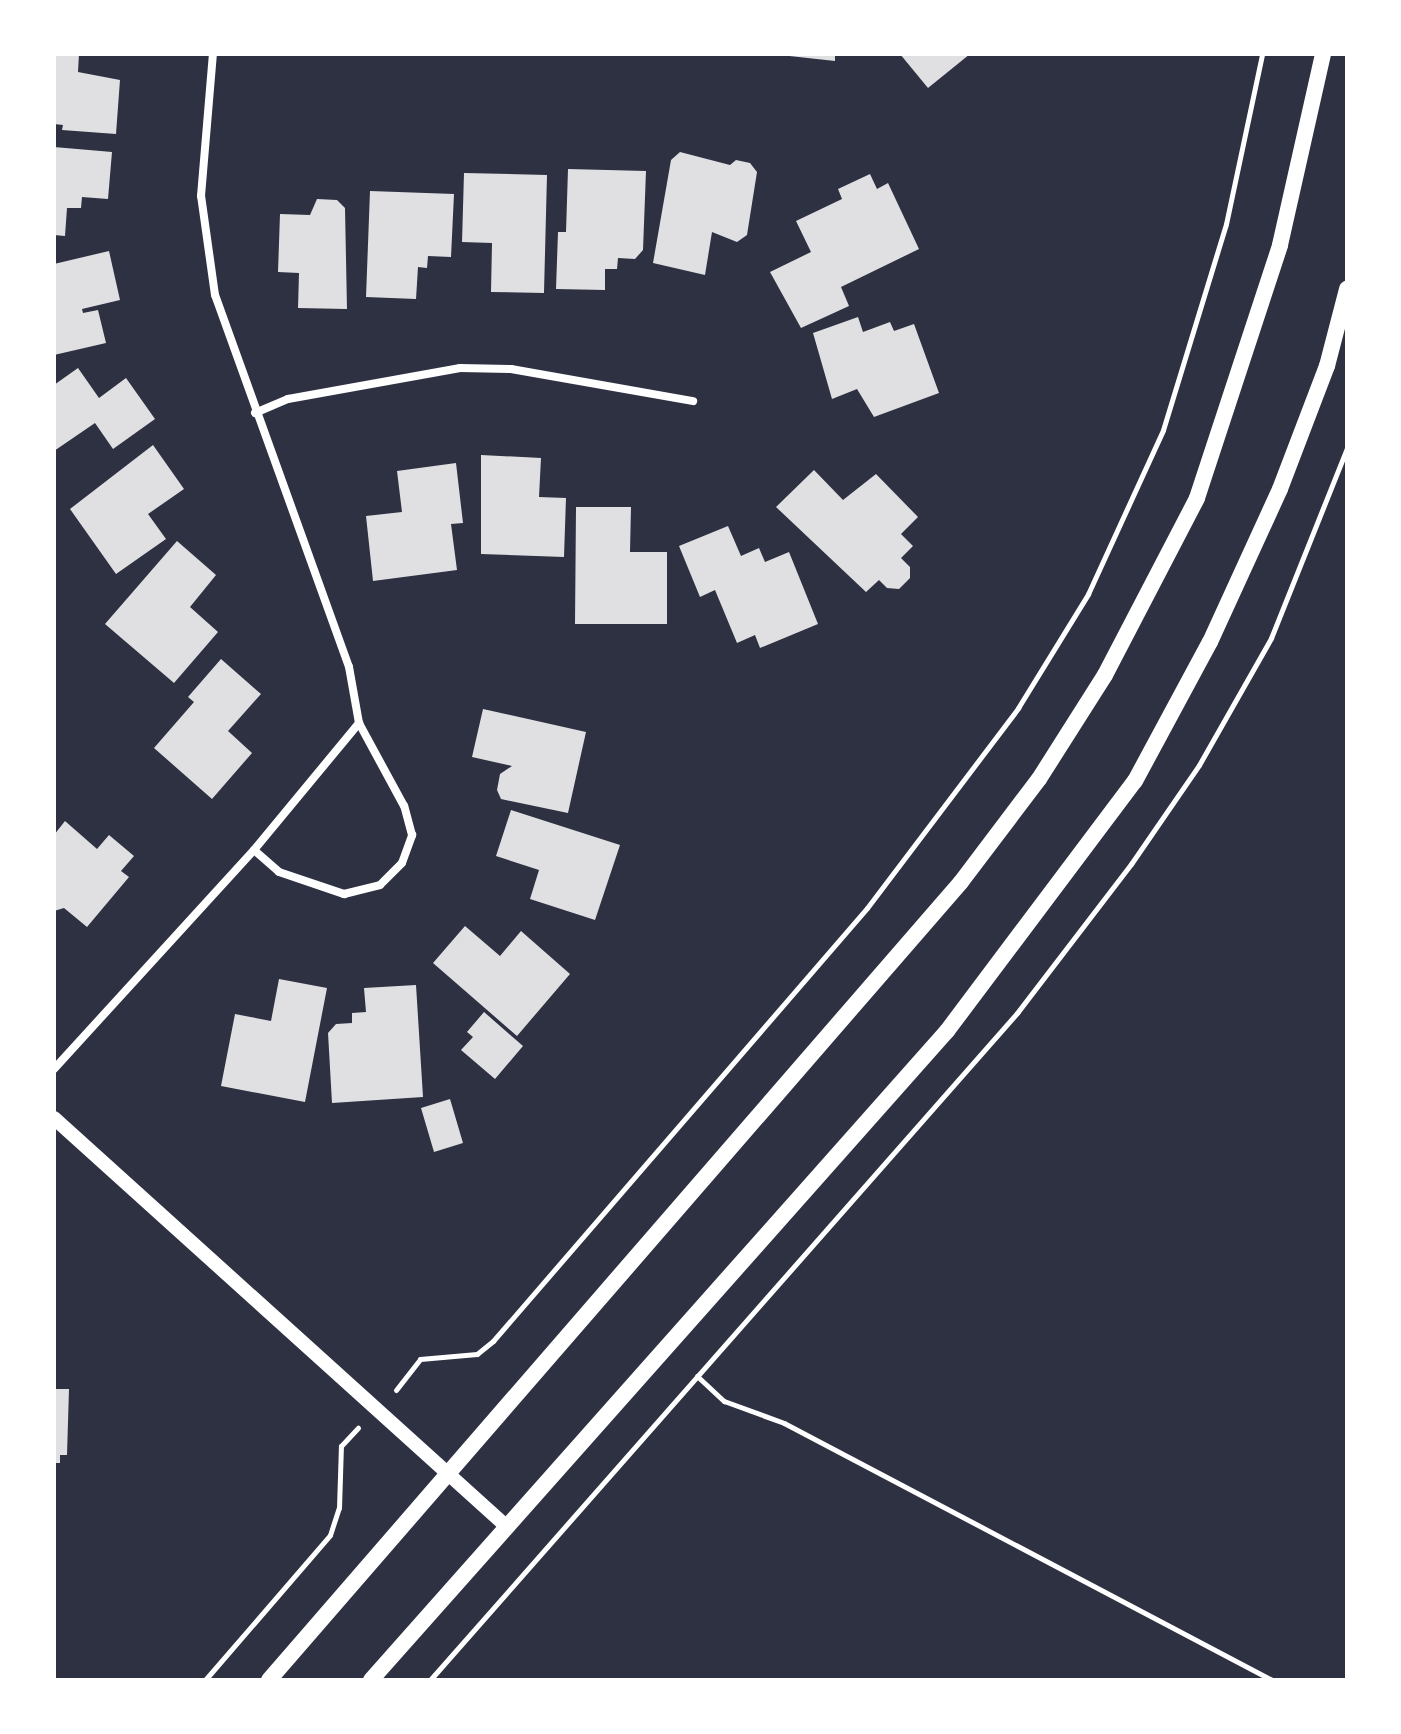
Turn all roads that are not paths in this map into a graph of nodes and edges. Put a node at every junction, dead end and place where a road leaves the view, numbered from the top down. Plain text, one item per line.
1 (213, 54) edge
2 (1323, 54) edge
3 (1347, 289) edge
4 (693, 401) dead end
5 (255, 413) junction
6 (359, 723) junction
7 (254, 850) junction
8 (54, 1069) edge
9 (54, 1118) edge
10 (447, 1475) junction
11 (506, 1526) junction
12 (269, 1680) edge
13 (371, 1680) edge

1 - 5 street
2 - 10 main road
3 - 11 main road
4 - 5 street
5 - 6 street
6 - 7 street
6 - 7 street
7 - 8 street
9 - 10 street
10 - 11 street
10 - 12 main road
11 - 13 main road

